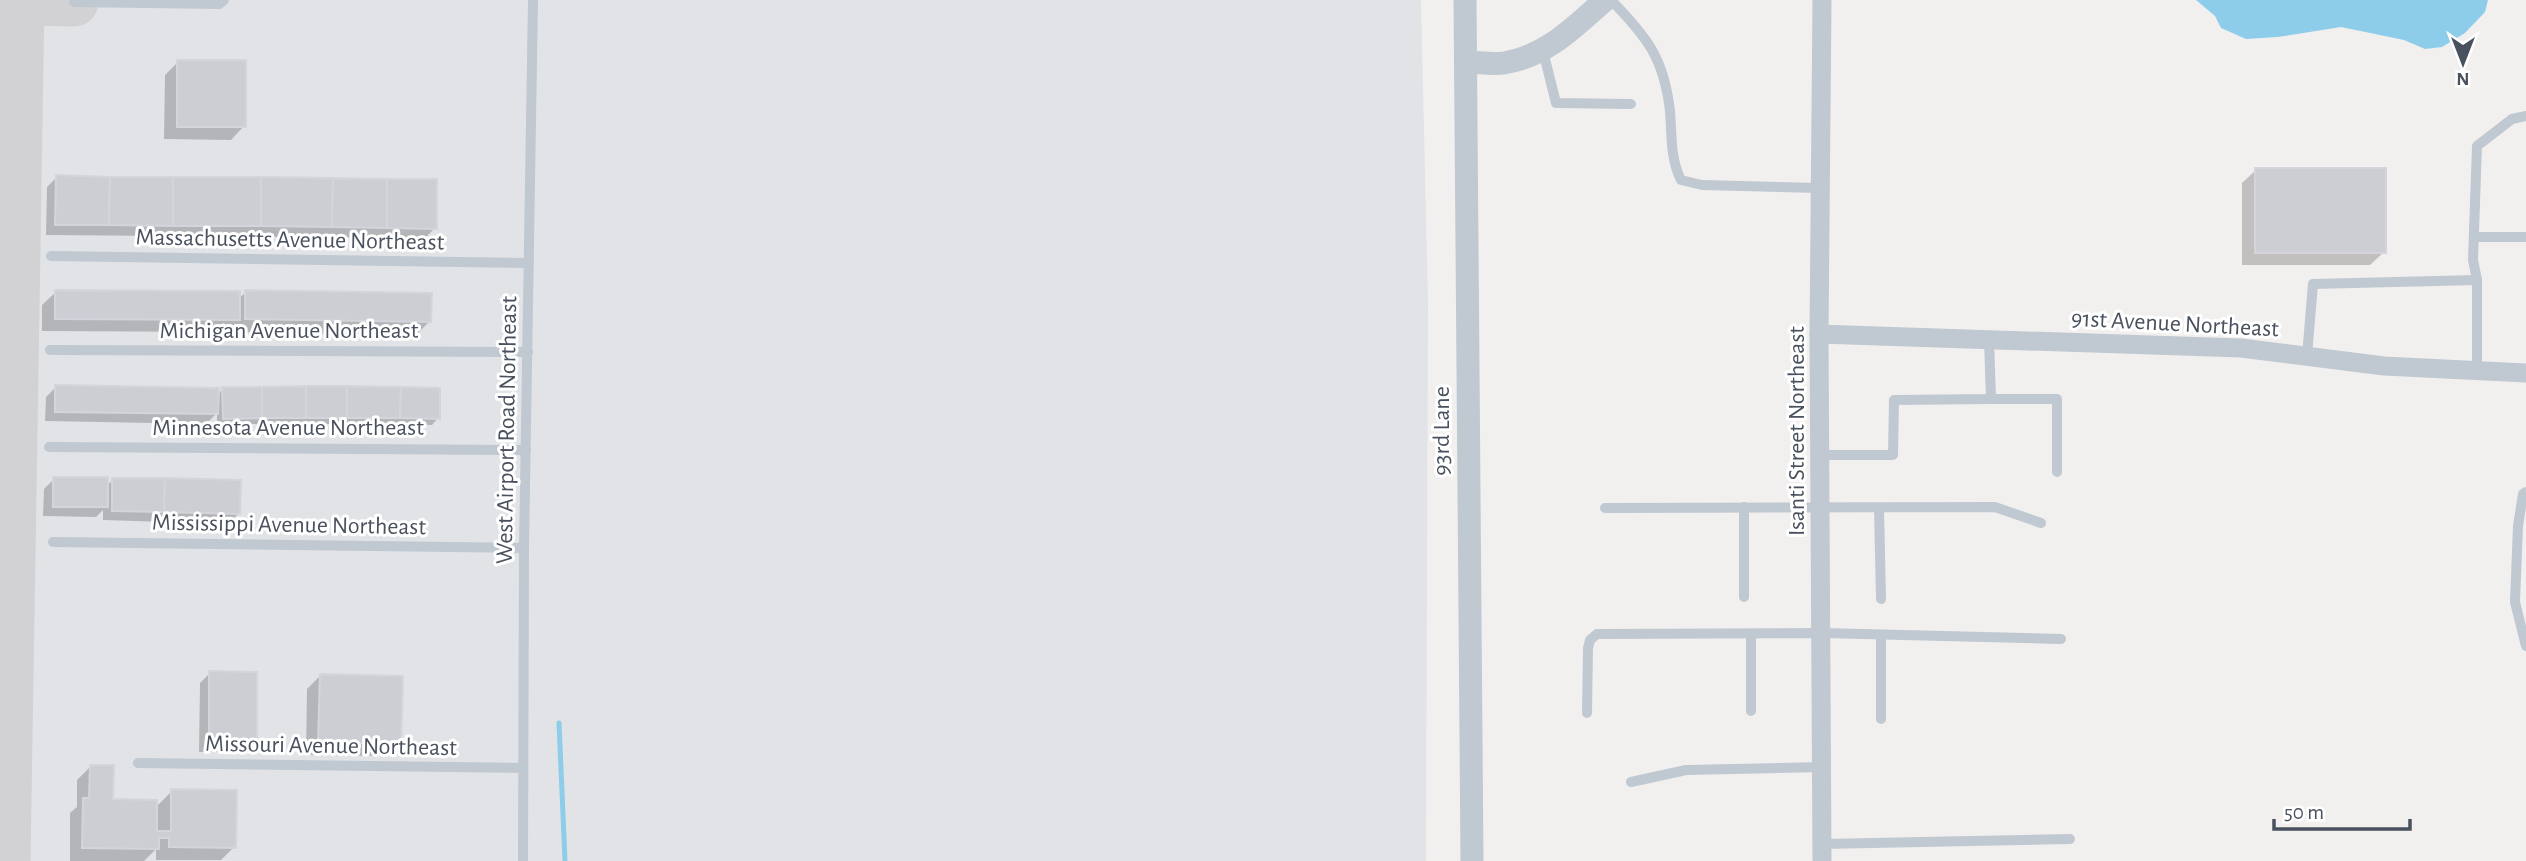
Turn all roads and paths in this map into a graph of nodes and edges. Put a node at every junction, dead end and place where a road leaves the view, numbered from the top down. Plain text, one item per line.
1 (224, 0) edge
2 (533, 0) edge
3 (1465, 0) edge
4 (1605, 0) edge
5 (1611, 0) edge
6 (1822, 0) edge
7 (74, 2) dead end
8 (1543, 51) junction
9 (1466, 62) junction
10 (1631, 104) dead end
11 (2526, 116) edge
12 (1820, 188) junction
13 (2474, 237) junction
14 (2526, 237) edge
15 (51, 257) dead end
16 (529, 262) junction
17 (2477, 280) junction
18 (1819, 334) junction
19 (1990, 338) junction
20 (50, 350) dead end
21 (528, 352) junction
22 (2307, 356) junction
23 (2477, 370) junction
24 (2526, 373) edge
25 (1991, 399) junction
26 (49, 447) dead end
27 (526, 450) junction
28 (1821, 455) junction
29 (2057, 472) dead end
30 (2526, 492) edge
31 (1744, 507) junction
32 (1605, 508) dead end
33 (1821, 508) junction
34 (1879, 508) junction
35 (2041, 523) dead end
36 (53, 542) dead end
37 (524, 548) junction
38 (1744, 597) dead end
39 (1881, 599) dead end
40 (1822, 633) junction
41 (1751, 634) junction
42 (1881, 635) junction
43 (2061, 639) dead end
44 (2526, 646) edge
45 (1751, 711) dead end
46 (1587, 713) dead end
47 (1881, 719) dead end
48 (138, 763) dead end
49 (1823, 767) junction
50 (523, 768) junction
51 (1631, 782) dead end
52 (2070, 839) dead end
53 (1822, 853) edge
54 (523, 861) edge
55 (1472, 861) edge

1 - 7 lane
2 - 16 lane, West Airport Road Northeast
3 - 9 street, 93rd Lane
4 - 8 street
5 - 12 lane
6 - 12 street, Isanti Street Northeast
8 - 9 street
8 - 10 lane
9 - 55 street, 93rd Lane
11 - 13 lane
12 - 18 street, Isanti Street Northeast
13 - 14 lane
13 - 17 lane
15 - 16 lane, Massachusetts Avenue Northeast
16 - 21 lane, West Airport Road Northeast
17 - 22 lane
17 - 23 lane
18 - 19 street, 91st Avenue Northeast
18 - 28 street, Isanti Street Northeast
19 - 22 street, 91st Avenue Northeast
19 - 25 lane
20 - 21 lane, Michigan Avenue Northeast
21 - 27 lane, West Airport Road Northeast
22 - 23 street, 91st Avenue Northeast
23 - 24 street, 91st Avenue Northeast
25 - 28 lane
25 - 29 lane
26 - 27 lane, Minnesota Avenue Northeast
27 - 37 lane, West Airport Road Northeast
28 - 33 street, Isanti Street Northeast
30 - 44 lane
31 - 32 lane
31 - 33 lane
31 - 38 lane
33 - 34 lane
33 - 40 street, Isanti Street Northeast
34 - 35 lane
34 - 39 lane
36 - 37 lane, Mississippi Avenue Northeast
37 - 50 lane, West Airport Road Northeast
40 - 41 lane
40 - 42 lane
40 - 49 street, Isanti Street Northeast
41 - 45 lane
41 - 46 lane
42 - 43 lane
42 - 47 lane
48 - 50 lane, Missouri Avenue Northeast
49 - 51 lane
49 - 53 street, Isanti Street Northeast
50 - 54 lane, West Airport Road Northeast
52 - 53 lane

